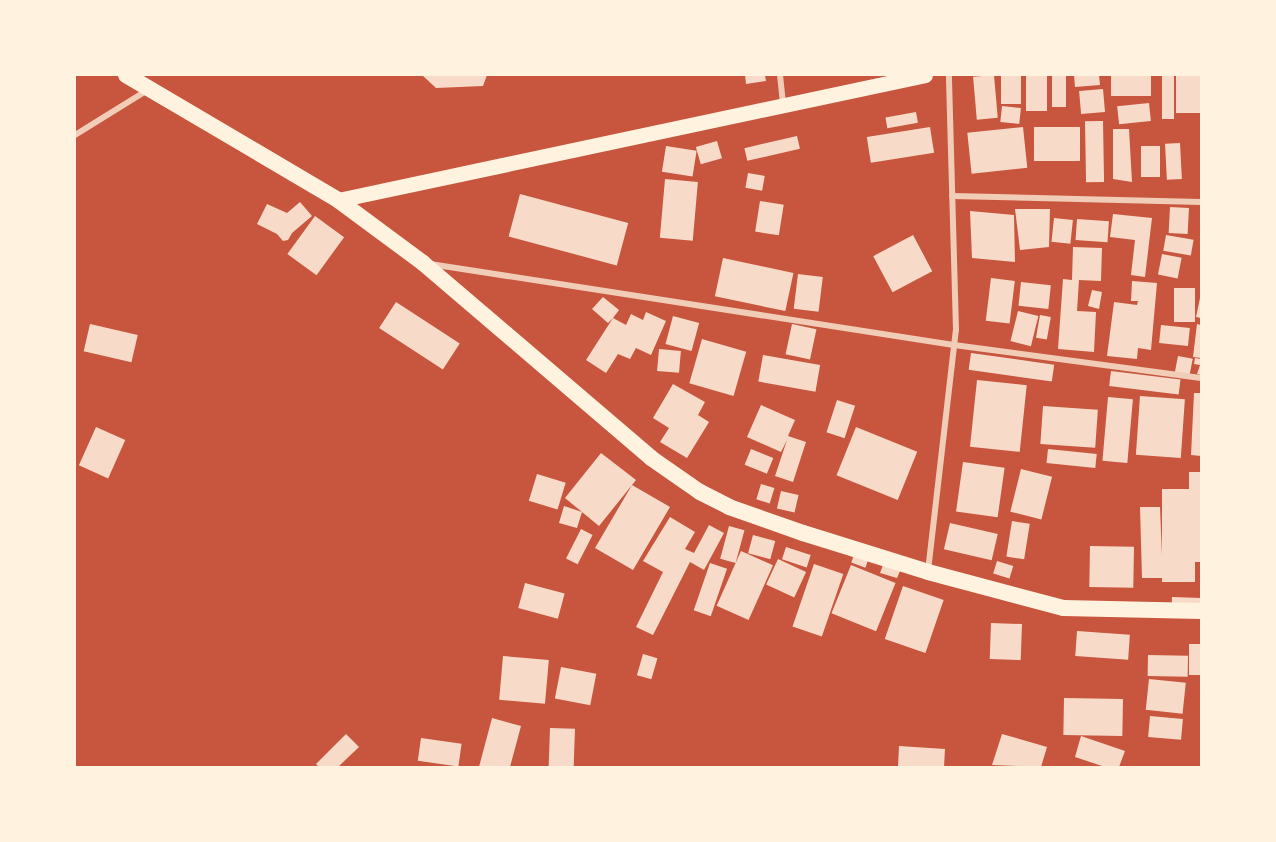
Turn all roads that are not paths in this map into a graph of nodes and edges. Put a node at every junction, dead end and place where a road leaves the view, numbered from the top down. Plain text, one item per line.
1 (126, 75) edge
2 (780, 75) edge
3 (925, 75) edge
4 (949, 75) edge
5 (148, 89) junction
6 (783, 107) junction
7 (75, 135) edge
8 (952, 196) junction
9 (338, 200) junction
10 (1201, 202) edge
11 (423, 263) junction
12 (954, 345) junction
13 (1201, 378) edge
14 (928, 572) junction
15 (1201, 611) edge

1 - 5 highway
2 - 6 street
3 - 6 main road
4 - 8 street
5 - 7 street
5 - 9 highway
6 - 9 main road
8 - 10 street
8 - 12 street
9 - 11 highway
11 - 12 street
11 - 14 highway
12 - 13 street
12 - 14 street
14 - 15 highway

